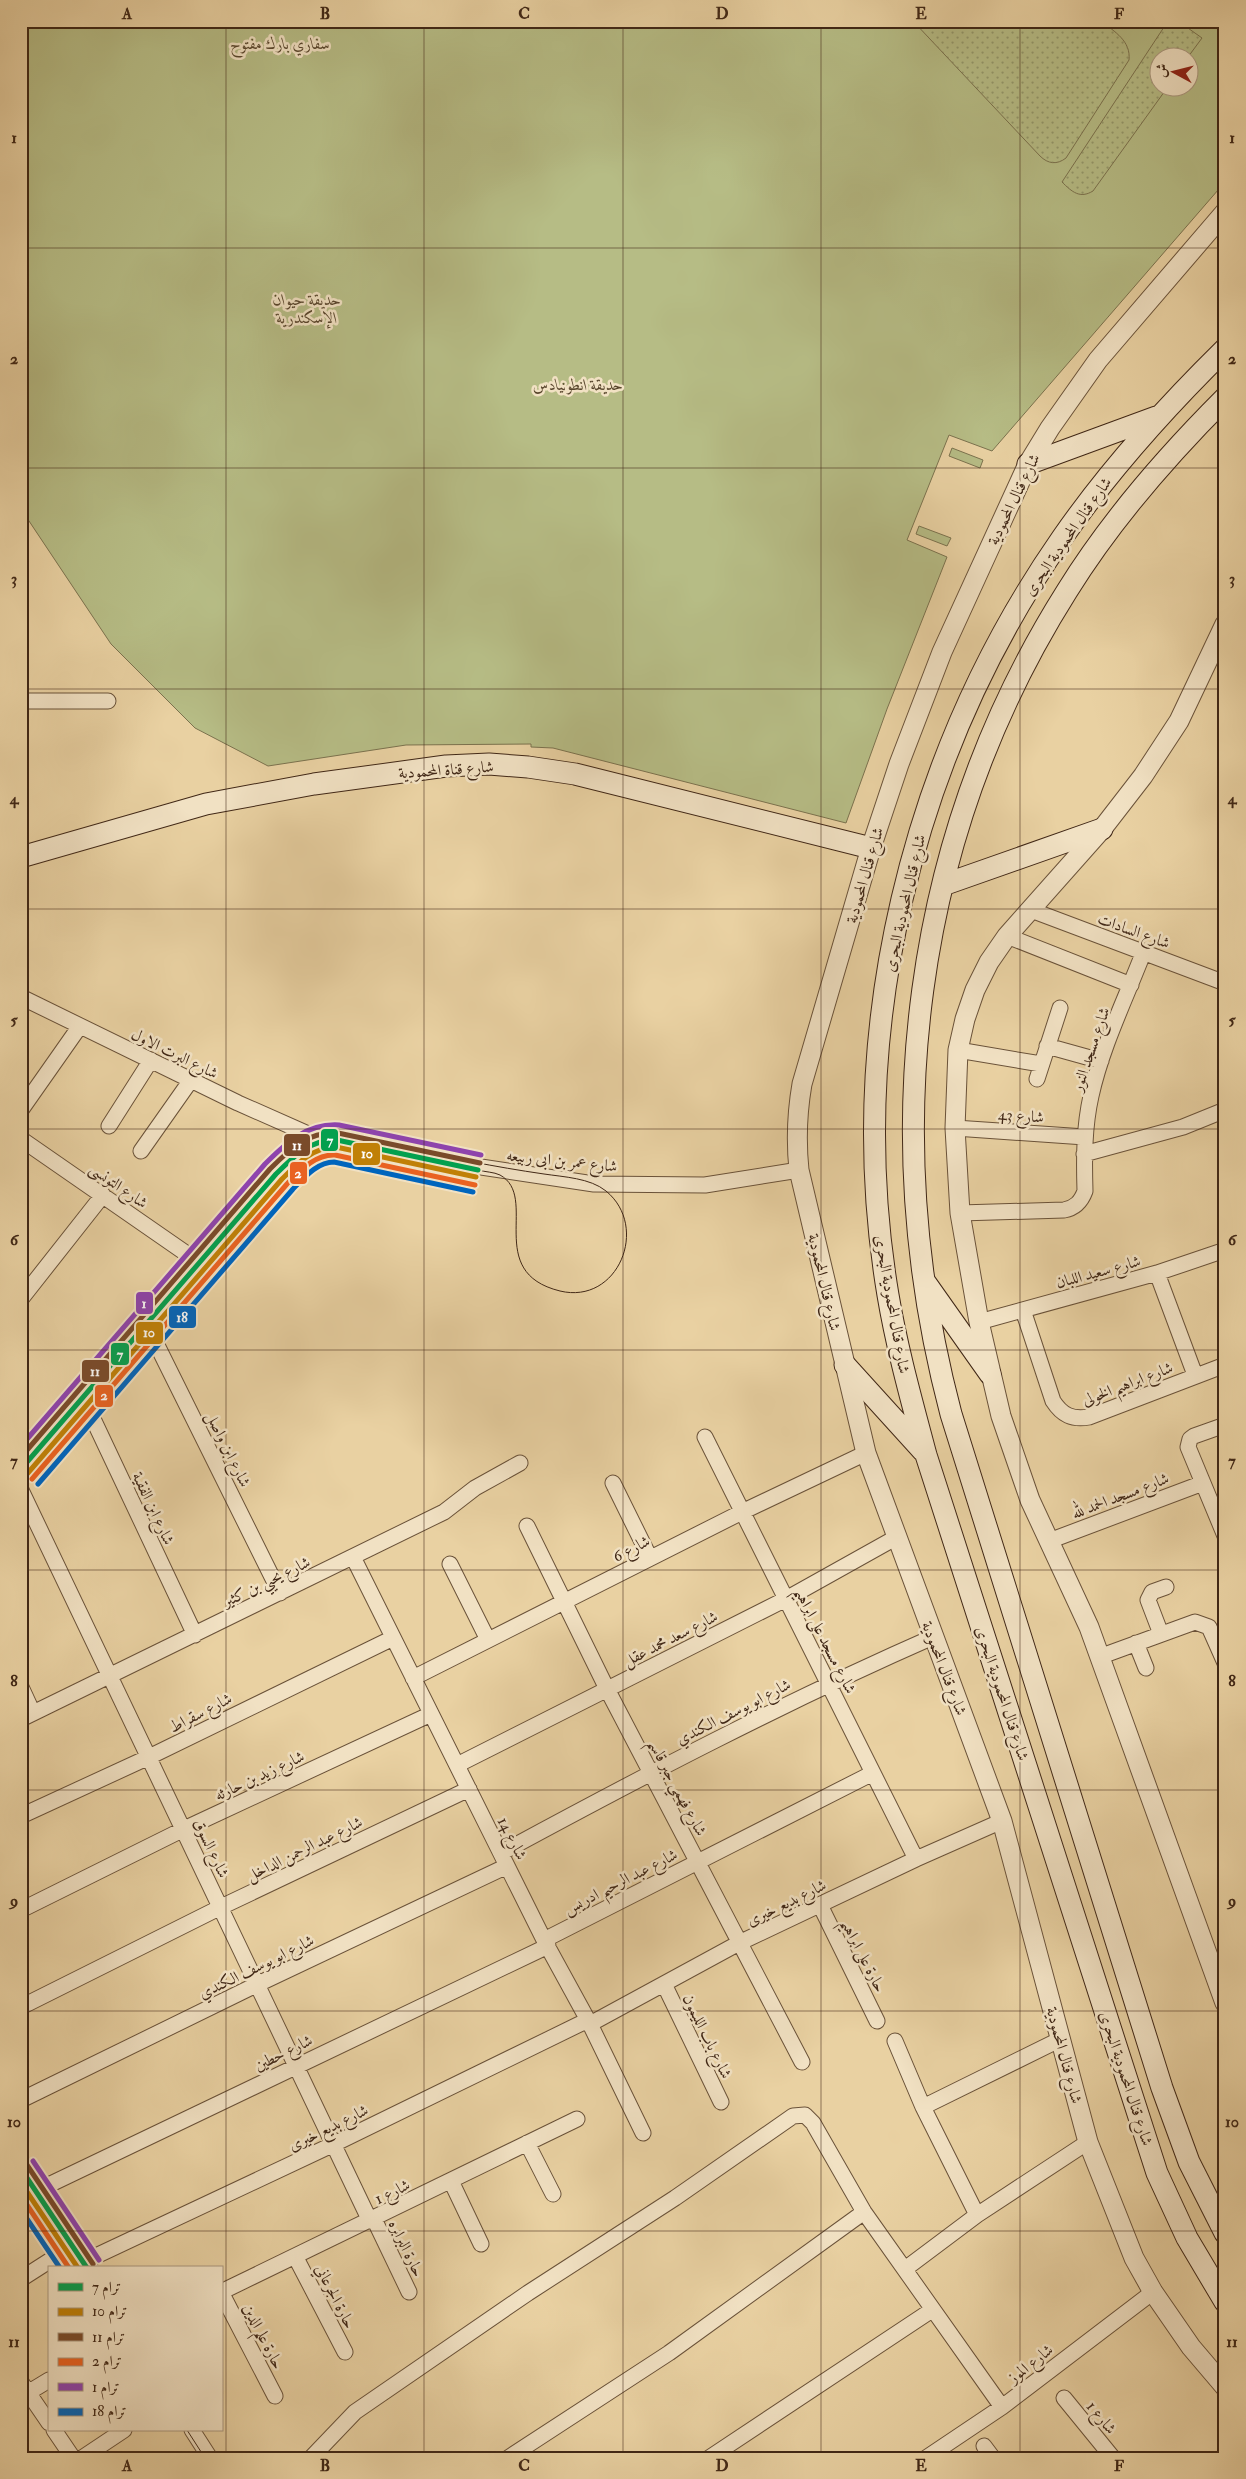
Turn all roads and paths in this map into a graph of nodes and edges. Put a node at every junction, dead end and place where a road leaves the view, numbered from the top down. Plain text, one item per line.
1 (1225, 212) edge
2 (1225, 349) edge
3 (1225, 398) edge
4 (1159, 416) junction
5 (1028, 464) junction
6 (1225, 624) edge
7 (21, 701) edge
8 (108, 701) dead end
9 (1102, 829) junction
10 (871, 848) junction
11 (21, 857) edge
12 (943, 885) junction
13 (1031, 910) junction
14 (1007, 936) junction
15 (1144, 952) junction
16 (1225, 983) edge
17 (1131, 985) junction
18 (21, 997) edge
19 (1060, 1008) dead end
20 (80, 1026) junction
21 (1048, 1046) junction
22 (958, 1050) junction
23 (151, 1060) junction
24 (1101, 1061) junction
25 (190, 1080) junction
26 (21, 1110) edge
27 (1225, 1110) edge
28 (108, 1126) dead end
29 (955, 1128) junction
30 (315, 1137) junction
31 (1085, 1137) junction
32 (21, 1139) edge
33 (141, 1151) dead end
34 (1084, 1154) junction
35 (799, 1170) junction
36 (103, 1195) junction
37 (960, 1213) junction
38 (1225, 1250) edge
39 (197, 1261) junction
40 (1157, 1273) junction
41 (922, 1278) junction
42 (21, 1299) edge
43 (1023, 1310) junction
44 (145, 1321) junction
45 (979, 1322) junction
46 (845, 1365) junction
47 (1225, 1365) edge
48 (990, 1374) junction
49 (1195, 1376) junction
50 (80, 1397) junction
51 (1225, 1425) edge
52 (705, 1437) dead end
53 (866, 1453) junction
54 (926, 1455) junction
55 (22, 1463) edge
56 (520, 1463) dead end
57 (1203, 1482) junction
58 (613, 1483) dead end
59 (21, 1490) edge
60 (742, 1512) junction
61 (527, 1526) dead end
62 (1225, 1536) edge
63 (897, 1537) junction
64 (1049, 1541) junction
65 (353, 1557) junction
66 (650, 1558) junction
67 (450, 1564) dead end
68 (1166, 1587) dead end
69 (280, 1594) junction
70 (786, 1599) junction
71 (564, 1602) junction
72 (1161, 1634) junction
73 (194, 1635) junction
74 (933, 1637) junction
75 (393, 1638) junction
76 (488, 1640) junction
77 (1136, 1643) junction
78 (1099, 1657) junction
79 (1225, 1664) edge
80 (1146, 1668) dead end
81 (111, 1676) junction
82 (413, 1678) junction
83 (828, 1683) junction
84 (21, 1687) edge
85 (607, 1689) junction
86 (431, 1714) junction
87 (27, 1716) edge
88 (149, 1757) junction
89 (457, 1765) junction
90 (650, 1772) junction
91 (873, 1772) junction
92 (469, 1788) junction
93 (21, 1816) edge
94 (1002, 1821) junction
95 (184, 1829) junction
96 (916, 1858) junction
97 (504, 1859) junction
98 (697, 1862) junction
99 (820, 1905) junction
100 (221, 1907) junction
101 (21, 1910) edge
102 (546, 1943) junction
103 (739, 1943) junction
104 (258, 1984) junction
105 (664, 1984) junction
106 (1224, 2001) edge
107 (21, 2007) edge
108 (877, 2020) dead end
109 (589, 2022) junction
110 (1061, 2039) junction
111 (895, 2041) dead end
112 (802, 2062) dead end
113 (296, 2065) junction
114 (21, 2100) edge
115 (721, 2102) dead end
116 (923, 2107) junction
117 (577, 2119) dead end
118 (643, 2134) dead end
119 (1088, 2142) junction
120 (527, 2143) junction
121 (334, 2144) junction
122 (21, 2175) edge
123 (451, 2181) junction
124 (34, 2192) junction
125 (553, 2194) dead end
126 (864, 2212) junction
127 (977, 2215) junction
128 (372, 2220) junction
129 (1225, 2233) edge
130 (480, 2244) dead end
131 (71, 2247) junction
132 (296, 2256) junction
133 (82, 2265) edge
134 (905, 2269) junction
135 (21, 2279) edge
136 (222, 2292) edge
137 (409, 2292) dead end
138 (1153, 2292) junction
139 (222, 2294) edge
140 (1225, 2302) edge
141 (932, 2310) junction
142 (345, 2352) dead end
143 (48, 2380) edge
144 (1225, 2387) edge
145 (24, 2391) edge
146 (275, 2396) dead end
147 (1064, 2398) dead end
148 (1002, 2407) junction
149 (48, 2422) edge
150 (55, 2432) edge
151 (121, 2432) edge
152 (193, 2432) edge
153 (73, 2458) edge
154 (82, 2458) edge
155 (210, 2458) edge
156 (311, 2458) edge
157 (508, 2458) edge
158 (709, 2458) edge
159 (926, 2458) edge
160 (1113, 2458) edge

1 - 5 street, شارع قنال المحمودية
2 - 4 main road, شارع قنال المحمودية البحرى
3 - 12 main road, شارع قنال المحمودية البحرى
4 - 5 main road
4 - 54 main road, شارع قنال المحمودية البحرى
5 - 10 street, شارع قنال المحمودية
6 - 9 street
7 - 8 street
9 - 12 main road
9 - 13 street
10 - 11 main road, شارع قناة المحمودية
10 - 35 street, شارع قنال المحمودية
12 - 41 main road, شارع قنال المحمودية البحرى
13 - 14 street
13 - 15 street, شارع السادات
14 - 17 street
14 - 22 street
15 - 16 street, شارع السادات
15 - 17 street, شارع مسجد النور
17 - 24 street, شارع مسجد النور
18 - 20 street, شارع البرت الاول
19 - 21 street
20 - 23 street, شارع البرت الاول
20 - 26 street
21 - 22 street
21 - 24 street
22 - 29 street
23 - 25 street, شارع البرت الاول
23 - 28 street
24 - 31 street, شارع مسجد النور
25 - 30 street, شارع البرت الاول
25 - 33 street
27 - 34 street
29 - 31 street, شارع 43
29 - 37 street
30 - 35 street, شارع عمر بن ابى ربيعه
30 - 39 street
31 - 34 street, شارع مسجد النور
32 - 36 street, شارع التونسى
34 - 37 street, شارع مسجد النور
35 - 46 street, شارع قنال المحمودية
36 - 39 street, شارع التونسى
36 - 42 street
37 - 45 street
38 - 40 street, شارع سعيد اللبان
39 - 44 street
40 - 43 street, شارع سعيد اللبان
40 - 49 street
41 - 48 main road
41 - 129 main road, شارع قنال المحمودية البحرى
43 - 45 street, شارع سعيد اللبان
43 - 49 street, شارع ابراهيم الخولى
44 - 50 street
44 - 69 street, شارع ابن واصل
45 - 48 street
46 - 53 street, شارع قنال المحمودية
46 - 54 main road
47 - 49 street, شارع ابراهيم الخولى
48 - 64 street
50 - 55 street
50 - 73 street, شارع ابن الفقية
51 - 57 street
52 - 60 street, شارع مسجد على ابراهيم
53 - 60 street, شارع 6
53 - 63 street, شارع قنال المحمودية
54 - 140 main road, شارع قنال المحمودية البحرى
56 - 65 street, شارع يحيي بن كثير
57 - 62 street
57 - 64 street, شارع مسجد الحمد لله
58 - 66 street
59 - 81 street, شارع السوق
60 - 66 street, شارع 6
60 - 70 street, شارع مسجد على ابراهيم
61 - 71 street, شارع فهمي جبر قاسم
63 - 70 street, شارع سعد محمد عقل
63 - 74 street, شارع قنال المحمودية
64 - 78 street
65 - 69 street, شارع يحيي بن كثير
65 - 75 street, شارع 14
66 - 71 street, شارع 6
67 - 76 street
68 - 72 street
69 - 73 street, شارع يحيي بن كثير
70 - 83 street, شارع مسجد على ابراهيم
70 - 85 street, شارع سعد محمد عقل
71 - 76 street, شارع 6
71 - 85 street, شارع فهمي جبر قاسم
72 - 77 street
72 - 79 street
73 - 81 street, شارع يحيي بن كثير
74 - 83 street, شارع ابو يوسف الكندي
74 - 94 street, شارع قنال المحمودية
75 - 82 street, شارع 14
75 - 88 street, شارع سقراط
76 - 82 street, شارع 6
77 - 78 street
77 - 80 street
78 - 106 street
81 - 87 street, شارع يحيي بن كثير
81 - 88 street, شارع السوق
82 - 86 street, شارع 14
83 - 90 street, شارع ابو يوسف الكندي
83 - 91 street, شارع مسجد على ابراهيم
84 - 87 street
85 - 89 street, شارع سعد محمد عقل
85 - 90 street, شارع فهمي جبر قاسم
86 - 89 street, شارع 14
86 - 95 street, شارع زيد بن حارثه
88 - 93 street, شارع سقراط
88 - 95 street, شارع السوق
89 - 92 street, شارع 14
90 - 97 street, شارع ابو يوسف الكندي
90 - 98 street, شارع فهمي جبر قاسم
91 - 96 street, شارع مسجد على ابراهيم
91 - 98 street, شارع عبد الرحيم ادريس
92 - 97 street, شارع 14
92 - 100 street, شارع عبد الرحمن الداخل
94 - 96 street, شارع بديع خيرى
94 - 110 street, شارع قنال المحمودية
95 - 100 street, شارع السوق
95 - 101 street, شارع زيد بن حارثه
96 - 99 street, شارع بديع خيرى
97 - 102 street, شارع 14
97 - 104 street, شارع ابو يوسف الكندي
98 - 102 street, شارع عبد الرحيم ادريس
98 - 103 street, شارع فهمي جبر قاسم
99 - 103 street, شارع بديع خيرى
99 - 108 street, حارة على ابراهيم
100 - 104 street, شارع السوق
100 - 107 street, شارع عبد الرحمن الداخل
102 - 109 street, شارع 14
102 - 113 street, شارع حطين
103 - 105 street, شارع بديع خيرى
103 - 112 street, شارع فهمي جبر قاسم
104 - 113 street, شارع السوق
104 - 114 street, شارع ابو يوسف الكندي
105 - 109 street, شارع بديع خيرى
105 - 115 street, شارع باب الليمون
109 - 118 street, شارع 14
109 - 121 street, شارع بديع خيرى
110 - 116 street
110 - 119 street, شارع قنال المحمودية
111 - 116 street
113 - 121 street, شارع السوق
113 - 124 street, شارع حطين
116 - 127 street
117 - 120 street, شارع 1
119 - 127 street
119 - 138 street, شارع قنال المحمودية
120 - 123 street, شارع 1
120 - 125 street
121 - 128 street, شارع السوق
121 - 133 street, شارع بديع خيرى
122 - 124 street
123 - 128 street, شارع 1
123 - 130 street
124 - 131 street
126 - 134 street
126 - 156 street
126 - 157 street
127 - 134 street
128 - 132 street, شارع 1
128 - 137 street, حارة البرابره
131 - 133 street
131 - 135 street
132 - 136 street, شارع 1
132 - 142 street, حارة الجرعاني
134 - 141 street
138 - 144 street, شارع قنال المحمودية
138 - 148 street, شارع الموز
139 - 146 street, حارة علم الدين
141 - 148 street
141 - 158 street
143 - 145 street
145 - 149 street
147 - 160 street, شارع 1
148 - 159 street, شارع الموز
150 - 153 street
151 - 154 street
152 - 155 street

